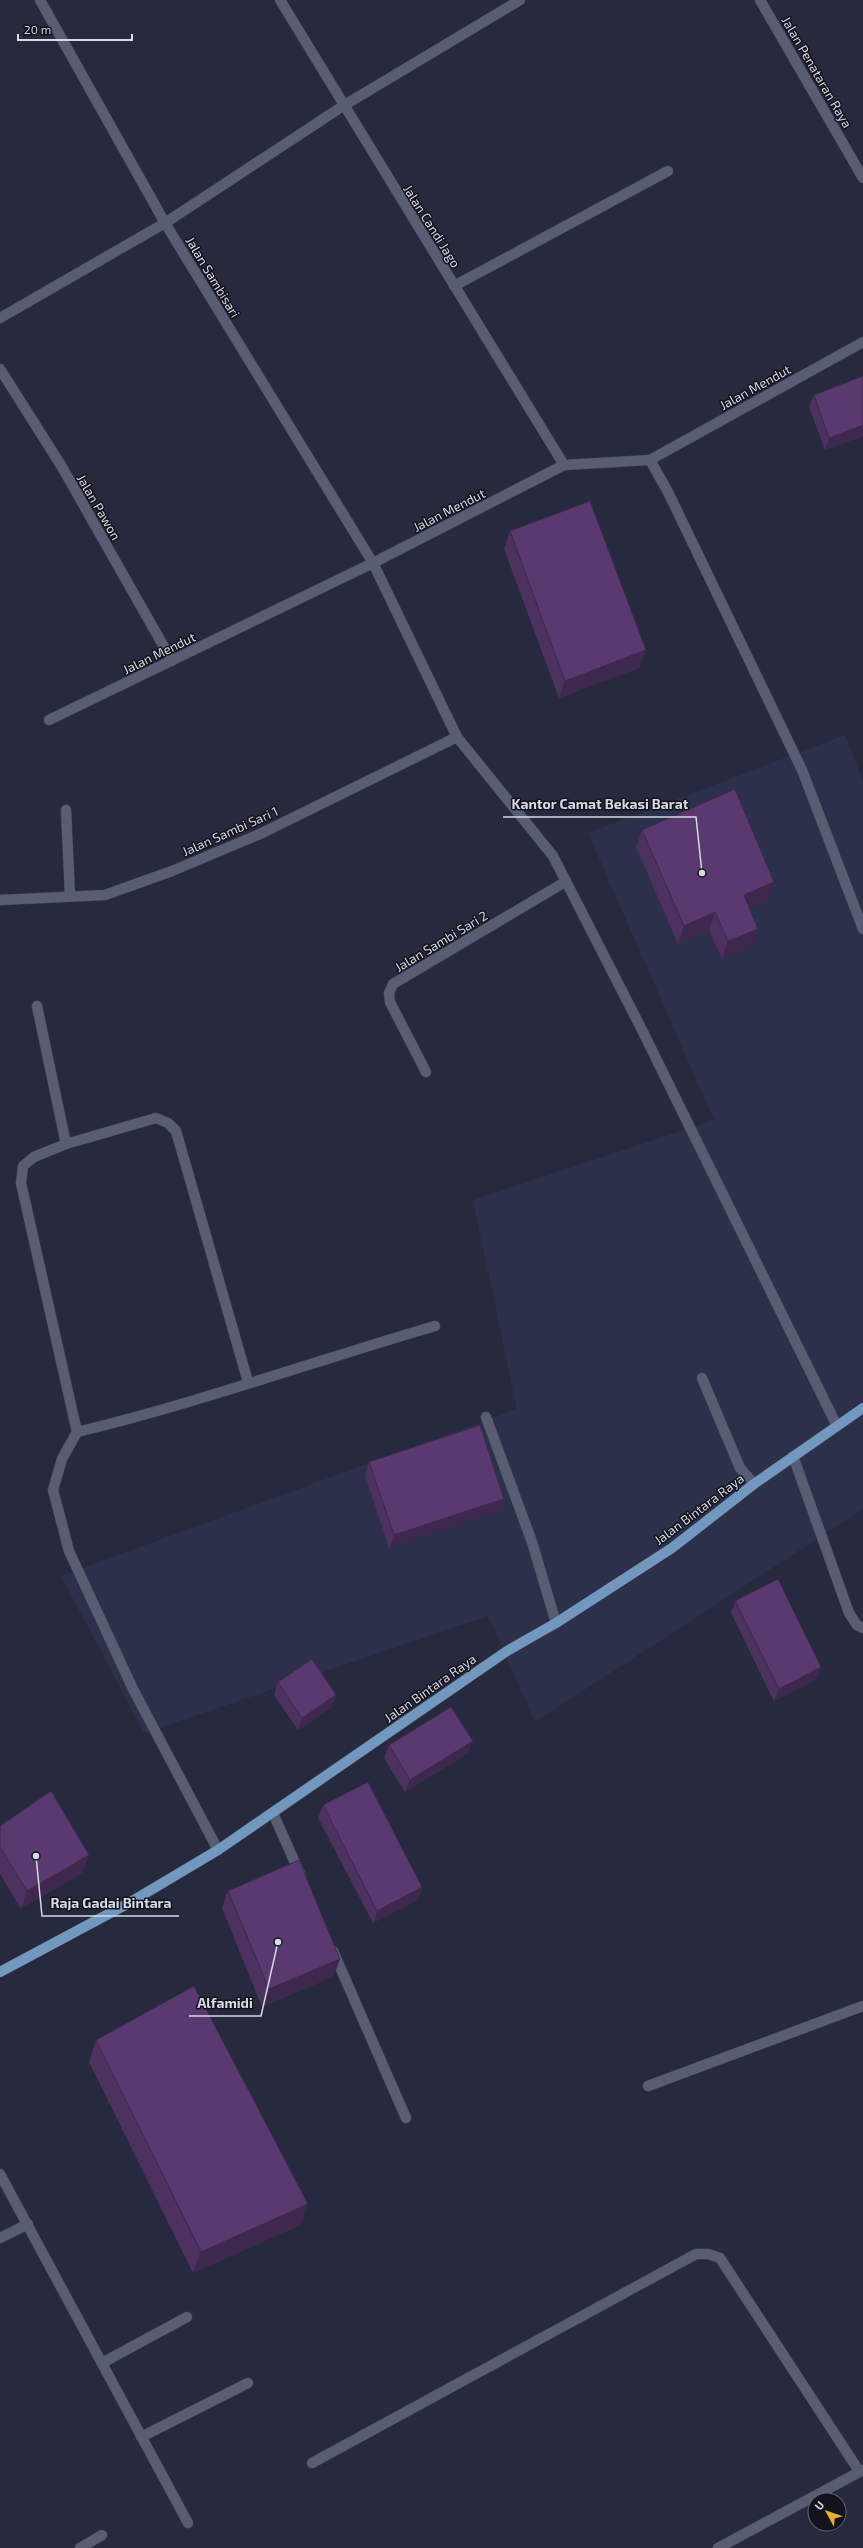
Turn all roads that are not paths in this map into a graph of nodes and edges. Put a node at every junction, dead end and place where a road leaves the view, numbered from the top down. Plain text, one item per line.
1 (40, 0) edge
2 (280, 0) edge
3 (520, 0) edge
4 (760, 0) edge
5 (507, 3) edge
6 (343, 106) junction
7 (668, 171) dead end
8 (863, 178) edge
9 (165, 223) junction
10 (454, 286) junction
11 (0, 318) edge
12 (863, 342) edge
13 (0, 369) edge
14 (650, 460) junction
15 (564, 465) junction
16 (373, 564) junction
17 (172, 661) junction
18 (49, 720) dead end
19 (457, 737) junction
20 (66, 810) dead end
21 (565, 882) junction
22 (70, 896) junction
23 (0, 900) edge
24 (863, 929) edge
25 (36, 1006) dead end
26 (426, 1072) dead end
27 (66, 1144) junction
28 (435, 1326) dead end
29 (702, 1378) dead end
30 (248, 1382) junction
31 (863, 1408) edge
32 (486, 1417) dead end
33 (837, 1426) junction
34 (77, 1432) junction
35 (793, 1456) junction
36 (754, 1484) junction
37 (556, 1622) junction
38 (863, 1628) edge
39 (273, 1813) junction
40 (218, 1850) junction
41 (305, 1886) edge
42 (330, 1944) edge
43 (0, 1972) edge
44 (863, 2006) edge
45 (648, 2086) dead end
46 (406, 2118) dead end
47 (0, 2174) edge
48 (28, 2224) junction
49 (0, 2238) edge
50 (186, 2317) dead end
51 (102, 2363) junction
52 (248, 2383) dead end
53 (142, 2437) junction
54 (312, 2463) dead end
55 (861, 2470) edge
56 (188, 2523) dead end
57 (102, 2535) dead end
58 (80, 2548) edge
59 (718, 2548) edge

1 - 9 street, Jalan Sambisari
2 - 6 street, Jalan Candi Jago
3 - 5 street
4 - 8 street, Jalan Penataran Raya
5 - 6 street
6 - 9 street
6 - 10 street, Jalan Candi Jago
7 - 10 street
9 - 11 street
9 - 16 street, Jalan Sambisari
10 - 15 street, Jalan Candi Jago
12 - 14 street, Jalan Mendut
13 - 17 street, Jalan Pawon
14 - 15 street, Jalan Mendut
14 - 24 street
15 - 16 street, Jalan Mendut
16 - 17 street, Jalan Mendut
16 - 19 street, Jalan Sambisari
17 - 18 street, Jalan Mendut
19 - 21 street, Jalan Sambisari
19 - 22 street, Jalan Sambi Sari 1
20 - 22 street
21 - 26 street, Jalan Sambi Sari 2
21 - 33 street, Jalan Sambisari
22 - 23 street, Jalan Sambi Sari 1
25 - 27 street
27 - 30 street
27 - 34 street
28 - 30 street
29 - 36 street
30 - 34 street
31 - 33 main road, Jalan Bintara Raya
32 - 37 street
33 - 35 main road, Jalan Bintara Raya
34 - 40 street
35 - 36 main road, Jalan Bintara Raya
35 - 38 street
36 - 37 main road, Jalan Bintara Raya
37 - 39 main road, Jalan Bintara Raya
39 - 40 main road, Jalan Bintara Raya
39 - 41 street
40 - 43 main road, Jalan Bintara Raya
42 - 46 street
44 - 45 street
47 - 48 street
48 - 49 street
48 - 51 street
50 - 51 street
51 - 53 street
52 - 53 street
53 - 56 street
54 - 55 street
55 - 59 street
57 - 58 street

